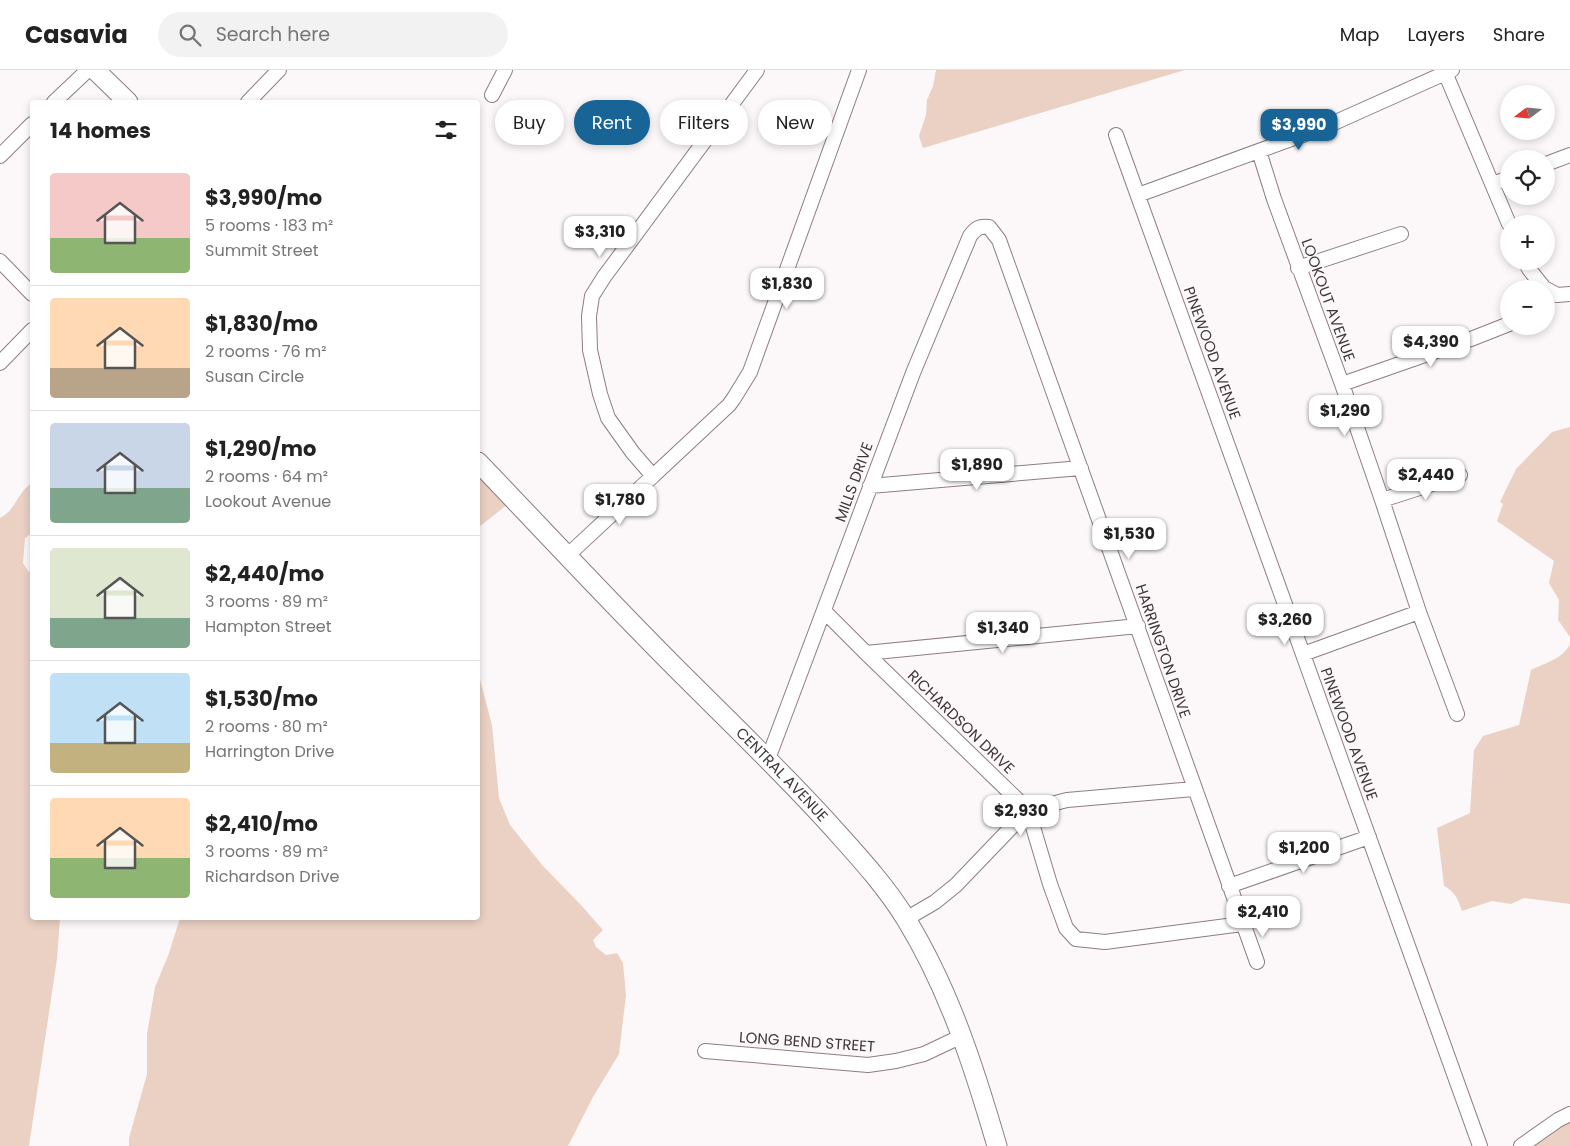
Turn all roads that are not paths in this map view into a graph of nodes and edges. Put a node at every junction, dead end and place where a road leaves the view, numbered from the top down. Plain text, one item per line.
1 (88, 70) edge
2 (95, 70) edge
3 (279, 70) edge
4 (505, 70) edge
5 (757, 70) edge
6 (859, 70) edge
7 (1447, 71) edge
8 (492, 95) dead end
9 (56, 100) edge
10 (126, 100) edge
11 (250, 100) edge
12 (30, 126) edge
13 (1116, 135) dead end
14 (1259, 151) junction
15 (1570, 155) edge
16 (0, 156) edge
17 (1555, 161) edge
18 (1500, 181) edge
19 (1492, 184) junction
20 (1138, 195) junction
21 (1505, 215) edge
22 (984, 226) joint
23 (1401, 234) dead end
24 (0, 261) edge
25 (1298, 268) junction
26 (1530, 270) edge
27 (1538, 280) edge
28 (30, 292) edge
29 (1555, 294) edge
30 (1570, 294) edge
31 (1500, 328) edge
32 (30, 332) edge
33 (0, 363) edge
34 (1342, 384) junction
35 (480, 464) edge
36 (1081, 468) junction
37 (1460, 475) dead end
38 (653, 476) junction
39 (870, 486) junction
40 (1382, 500) junction
41 (568, 555) junction
42 (824, 611) junction
43 (1419, 612) junction
44 (1138, 626) junction
45 (866, 653) junction
46 (1303, 654) junction
47 (1458, 714) dead end
48 (768, 759) junction
49 (1194, 789) junction
50 (1028, 810) junction
51 (1369, 837) junction
52 (1229, 886) junction
53 (906, 919) junction
54 (1242, 924) junction
55 (1257, 962) dead end
56 (962, 1036) junction
57 (705, 1050) dead end
58 (1570, 1114) edge
59 (997, 1146) edge
60 (1480, 1146) edge
61 (1521, 1146) edge

1 - 9 street
2 - 10 main road
3 - 11 street
4 - 8 street
5 - 38 street
6 - 38 street
7 - 14 street
7 - 19 street
12 - 16 street
13 - 20 street, PINEWOOD AVENUE
14 - 20 street
14 - 25 street, LOOKOUT AVENUE
15 - 17 street
18 - 19 street
19 - 21 street
20 - 46 street, PINEWOOD AVENUE
22 - 36 street, HARRINGTON DRIVE
22 - 39 street, MILLS DRIVE
23 - 25 street
24 - 28 street
25 - 34 street, LOOKOUT AVENUE
26 - 27 street
29 - 30 street
31 - 34 street
32 - 33 street
34 - 40 street, LOOKOUT AVENUE
35 - 41 main road, CENTRAL AVENUE
36 - 39 street
36 - 44 street, HARRINGTON DRIVE
37 - 40 street
38 - 41 street
39 - 42 street, MILLS DRIVE
40 - 43 street, LOOKOUT AVENUE
41 - 48 main road, CENTRAL AVENUE
42 - 45 street, RICHARDSON DRIVE
42 - 48 street, MILLS DRIVE
43 - 46 street
43 - 47 street, LOOKOUT AVENUE
44 - 45 street
44 - 49 street, HARRINGTON DRIVE
45 - 50 street, RICHARDSON DRIVE
46 - 51 street, PINEWOOD AVENUE
48 - 53 main road, CENTRAL AVENUE
49 - 50 street
49 - 52 street, HARRINGTON DRIVE
50 - 53 street
50 - 54 street, RICHARDSON DRIVE
51 - 52 street
51 - 60 street, PINEWOOD AVENUE
52 - 54 street, HARRINGTON DRIVE
53 - 56 main road, CENTRAL AVENUE
54 - 55 street, HARRINGTON DRIVE
56 - 57 street, LONG BEND STREET
56 - 59 main road, CENTRAL AVENUE
58 - 61 street

